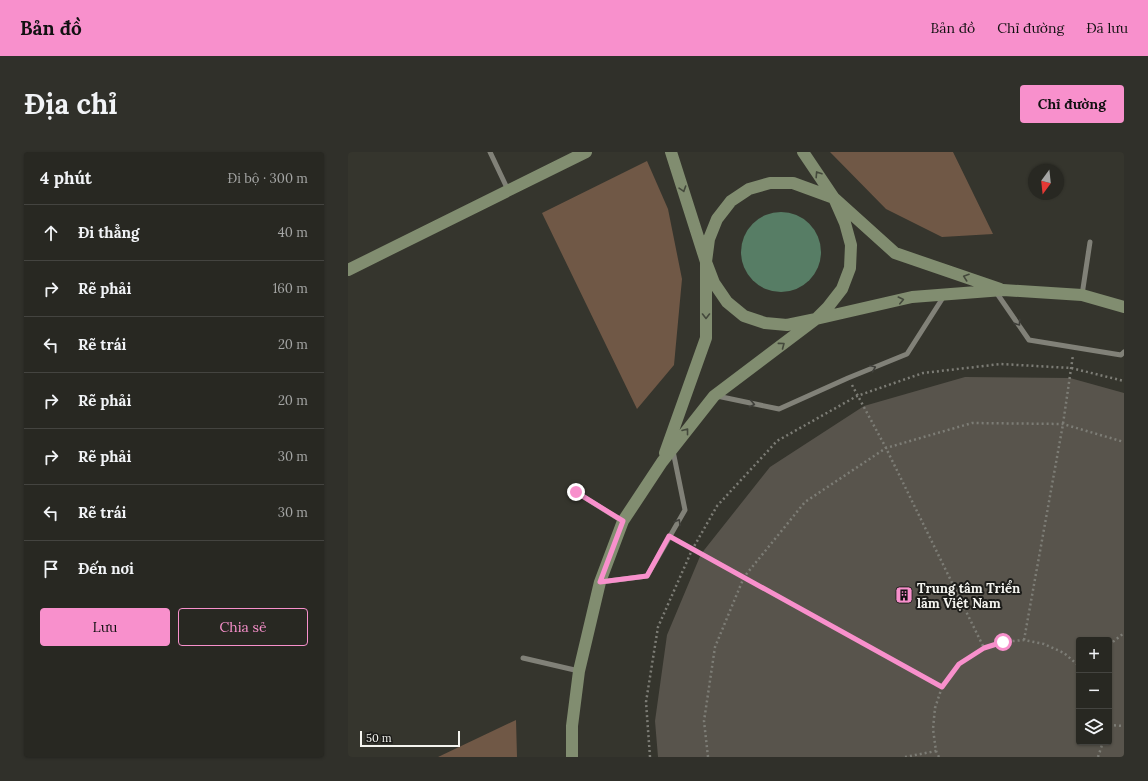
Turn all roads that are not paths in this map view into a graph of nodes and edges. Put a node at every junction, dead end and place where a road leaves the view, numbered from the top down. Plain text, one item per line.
1 (490, 152) edge
2 (586, 152) edge
3 (671, 152) edge
4 (804, 152) edge
5 (508, 190) junction
6 (834, 198) junction
7 (1090, 242) dead end
8 (706, 262) junction
9 (348, 270) edge
10 (999, 290) junction
11 (944, 294) junction
12 (1082, 295) junction
13 (1124, 307) edge
14 (816, 319) junction
15 (1124, 352) edge
16 (714, 396) junction
17 (673, 448) junction
18 (662, 462) junction
19 (576, 492) dead end
20 (623, 521) junction
21 (600, 582) junction
22 (523, 658) dead end
23 (579, 671) junction
24 (574, 756) edge

1 - 5 lane
2 - 5 street
3 -> 8 street
6 -> 4 street
5 - 9 street
6 - 8 street
10 -> 6 street
6 - 14 street
7 - 12 lane
8 - 14 street
8 -> 18 street
10 - 11 street
10 - 12 street
10 -> 15 lane
14 -> 11 street
16 -> 11 lane
12 - 13 street
16 -> 14 street
17 -> 16 street
17 - 18 street
21 -> 17 lane
18 - 20 street
19 - 20 lane
20 - 21 street
21 - 23 street
22 - 23 lane
23 - 24 street

